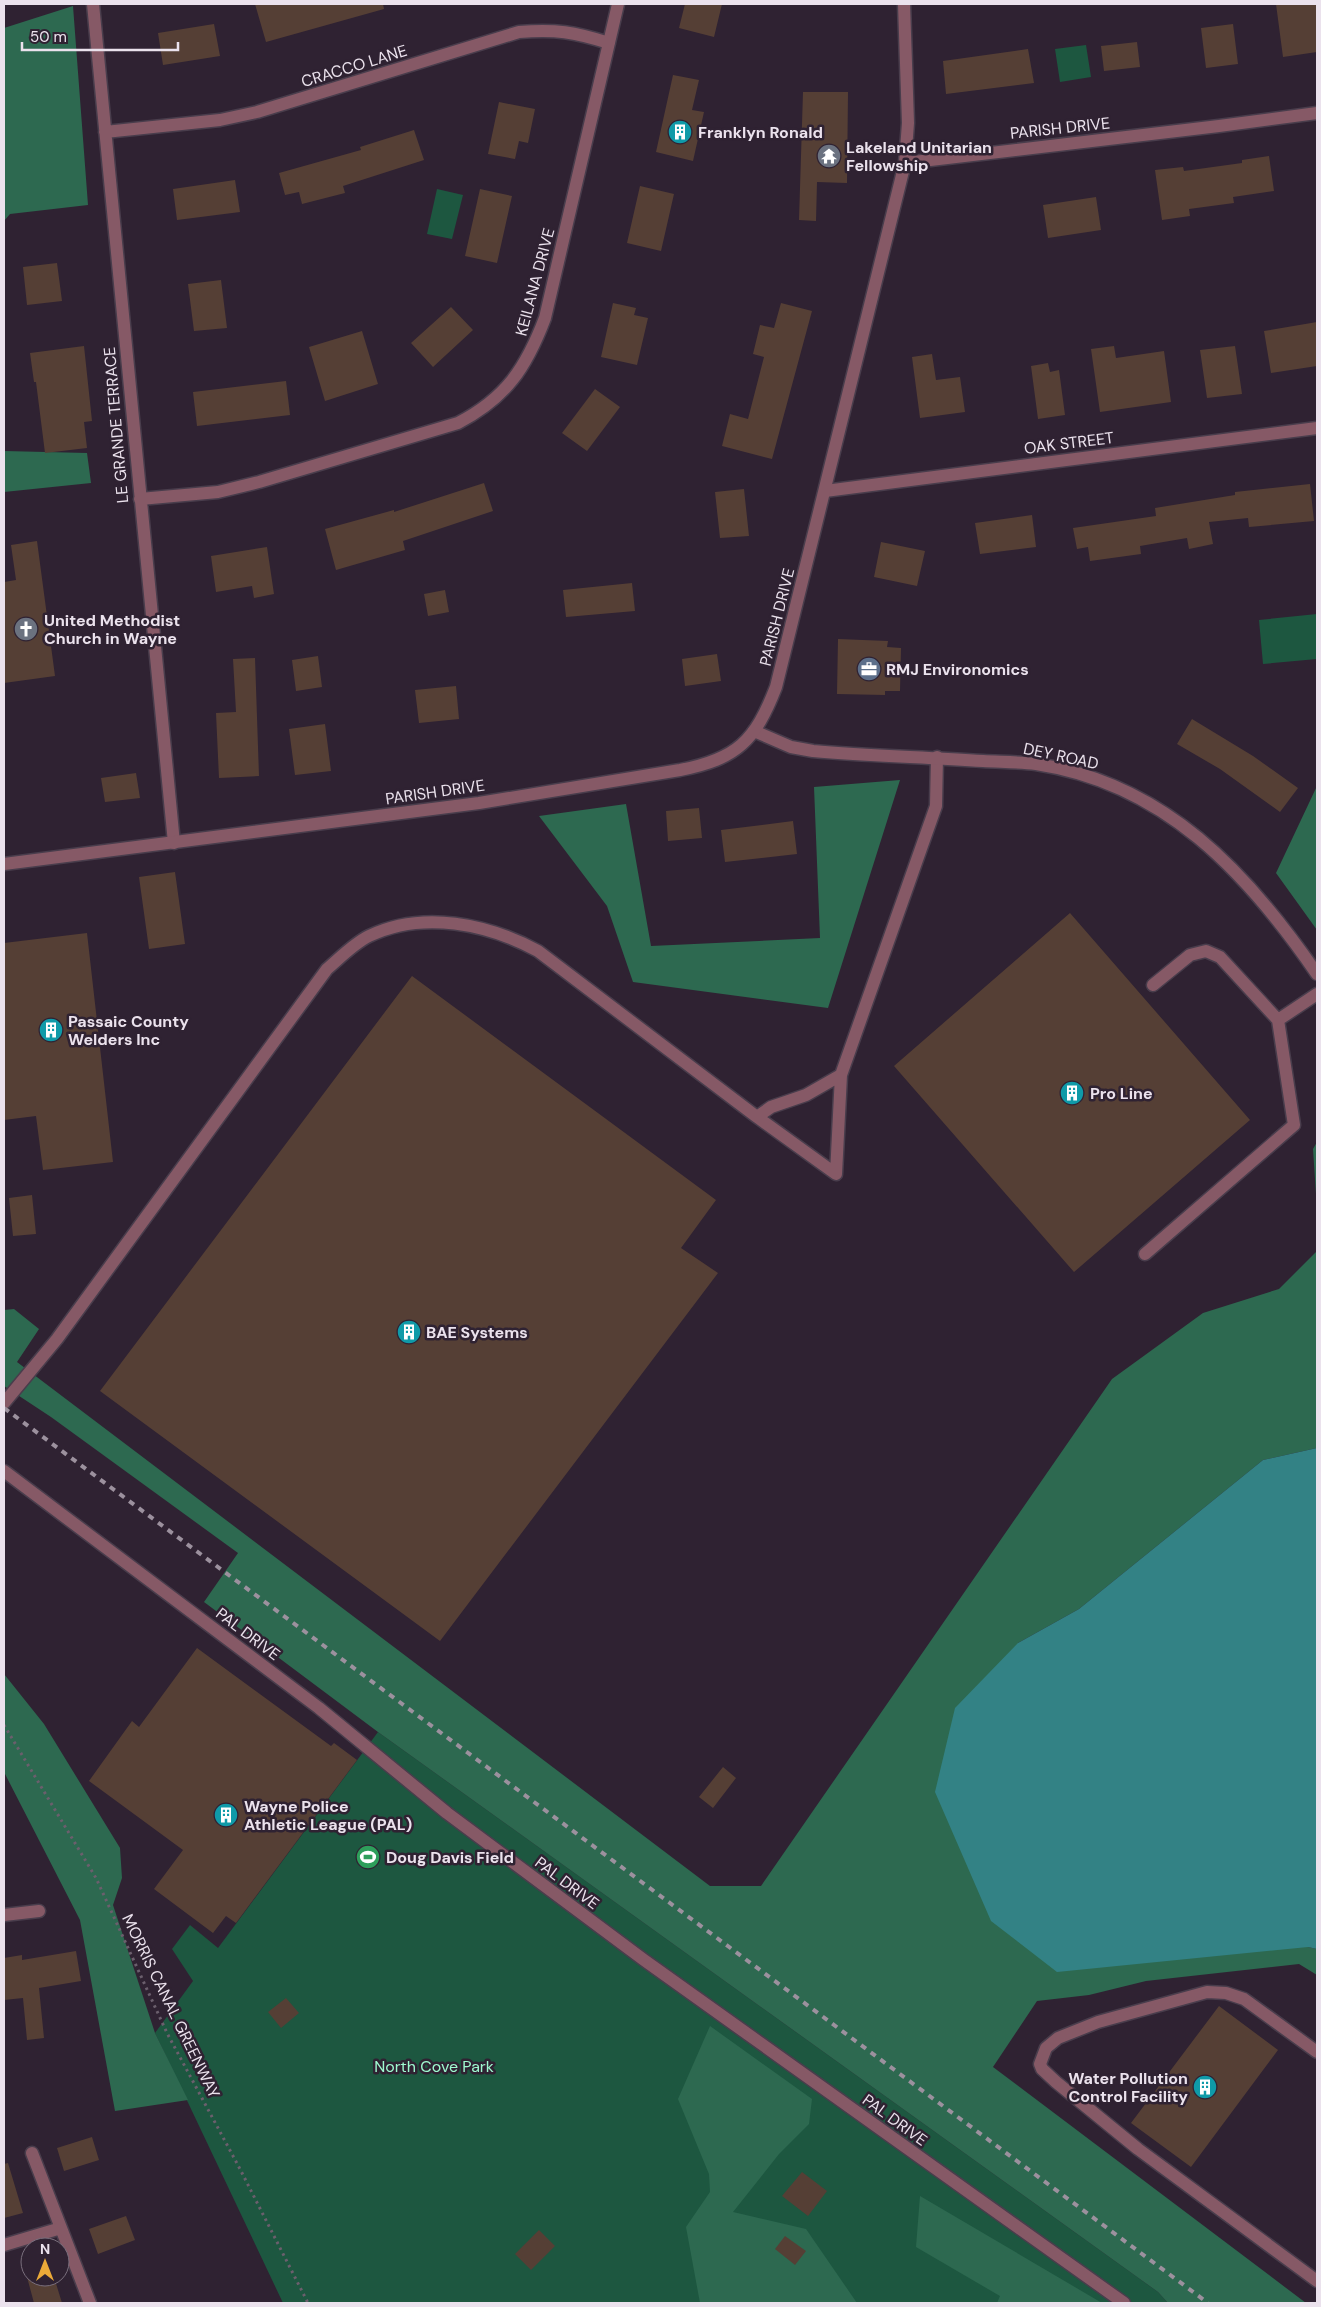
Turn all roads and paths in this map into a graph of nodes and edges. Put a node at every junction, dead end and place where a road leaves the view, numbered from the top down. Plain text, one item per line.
1 (93, 4) edge
2 (618, 4) edge
3 (904, 4) edge
4 (609, 43) junction
5 (1317, 113) edge
6 (105, 132) junction
7 (905, 163) junction
8 (1317, 428) edge
9 (825, 491) junction
10 (140, 499) junction
11 (754, 731) junction
12 (937, 758) junction
13 (174, 843) junction
14 (4, 864) edge
15 (1317, 974) edge
16 (1153, 985) dead end
17 (1317, 994) edge
18 (1278, 1020) junction
19 (841, 1074) junction
20 (757, 1117) junction
21 (1145, 1254) dead end
22 (4, 1403) edge
23 (4, 1471) edge
24 (4, 1724) edge
25 (39, 1911) dead end
26 (4, 1915) edge
27 (1317, 2052) edge
28 (32, 2153) dead end
29 (61, 2228) junction
30 (4, 2245) edge
31 (1317, 2281) edge
32 (90, 2303) edge
33 (308, 2303) edge
34 (1124, 2303) edge

1 - 6 street, LE GRANDE TERRACE
2 - 4 street, KEILANA DRIVE
3 - 7 street
4 - 6 street, CRACCO LANE
4 - 10 street, KEILANA DRIVE
5 - 7 street, PARISH DRIVE
6 - 10 street, LE GRANDE TERRACE
7 - 9 street, PARISH DRIVE
8 - 9 street, OAK STREET
9 - 11 street, PARISH DRIVE
10 - 13 street, LE GRANDE TERRACE
11 - 12 street, DEY ROAD
11 - 13 street, PARISH DRIVE
12 - 15 street, DEY ROAD
12 - 19 street
13 - 14 street, PARISH DRIVE
16 - 18 street
17 - 18 street
18 - 21 street
19 - 20 street
19 - 20 street
20 - 22 street
23 - 34 street, PAL DRIVE
24 - 33 path, MORRIS CANAL GREENWAY
25 - 26 street
27 - 31 street
28 - 29 street
29 - 30 street
29 - 32 street

